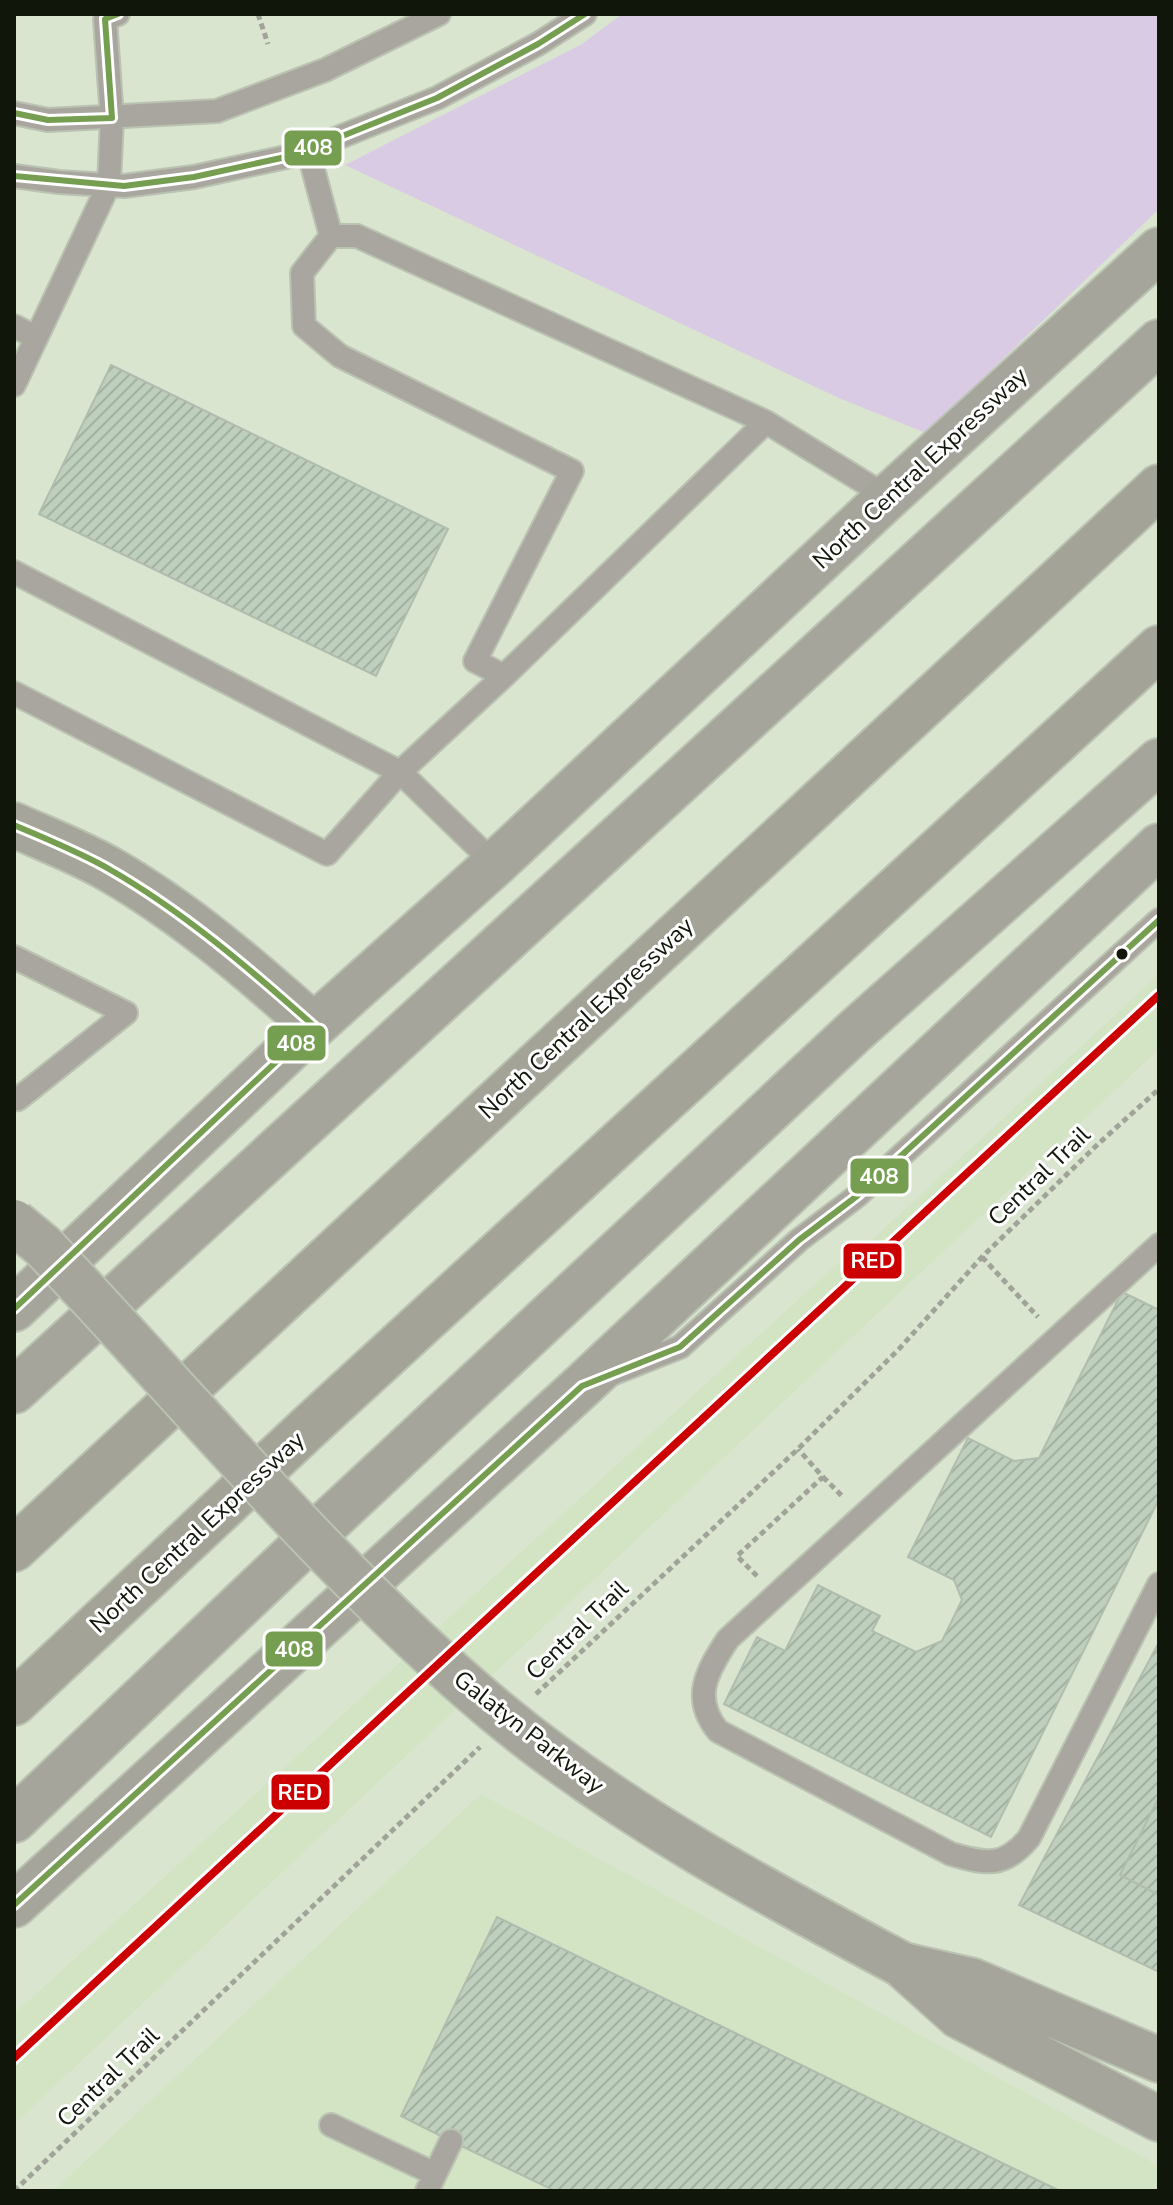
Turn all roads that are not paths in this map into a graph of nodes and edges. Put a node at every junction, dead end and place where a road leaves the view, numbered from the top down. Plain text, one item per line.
1 (118, 14) edge
2 (439, 14) edge
3 (585, 14) edge
4 (14, 113) edge
5 (112, 118) junction
6 (308, 150) junction
7 (14, 176) edge
8 (109, 184) junction
9 (331, 236) junction
10 (1159, 250) edge
11 (14, 326) edge
12 (35, 337) junction
13 (1159, 342) edge
14 (14, 385) edge
15 (766, 422) junction
16 (1159, 487) edge
17 (888, 497) junction
18 (14, 572) edge
19 (1159, 648) edge
20 (504, 676) junction
21 (14, 693) edge
22 (1159, 761) edge
23 (400, 772) junction
24 (14, 825) edge
25 (1159, 846) edge
26 (495, 864) junction
27 (1159, 920) edge
28 (14, 957) edge
29 (314, 1026) junction
30 (14, 1097) edge
31 (14, 1222) edge
32 (1159, 1245) edge
33 (14, 1309) edge
34 (102, 1309) junction
35 (582, 1386) junction
36 (14, 1391) edge
37 (312, 1537) junction
38 (14, 1549) edge
39 (1159, 1584) edge
40 (14, 1703) edge
41 (14, 1820) edge
42 (14, 1905) edge
43 (901, 1964) junction
44 (1159, 2060) edge
45 (1159, 2119) edge
46 (331, 2125) dead end
47 (451, 2141) dead end
48 (431, 2182) edge

1 - 5 lane
2 - 5 lane
3 - 6 lane
4 - 5 lane
5 - 8 lane
6 - 8 lane
6 - 9 lane
7 - 8 lane
8 - 12 lane
9 - 15 lane
9 - 20 lane
10 - 17 main road, North Central Expressway
11 - 12 lane
12 - 14 lane
13 - 34 main road
15 - 17 lane
15 - 20 lane
16 - 38 highway, North Central Expressway
17 - 26 main road, North Central Expressway
18 - 23 lane
19 - 40 highway, North Central Expressway
20 - 23 lane
21 - 23 lane
22 - 37 main road
23 - 26 lane
24 - 29 main road
25 - 35 main road
26 - 29 main road, North Central Expressway
27 - 35 lane
28 - 30 lane
29 - 33 main road, North Central Expressway
31 - 34 main road, Galatyn Parkway, bridge
32 - 39 lane
34 - 36 main road
34 - 37 main road, Galatyn Parkway, bridge
35 - 42 main road
37 - 41 main road
37 - 43 main road, Galatyn Parkway, bridge
43 - 44 main road, Galatyn Parkway
43 - 45 main road, Galatyn Parkway
46 - 48 lane
47 - 48 lane

